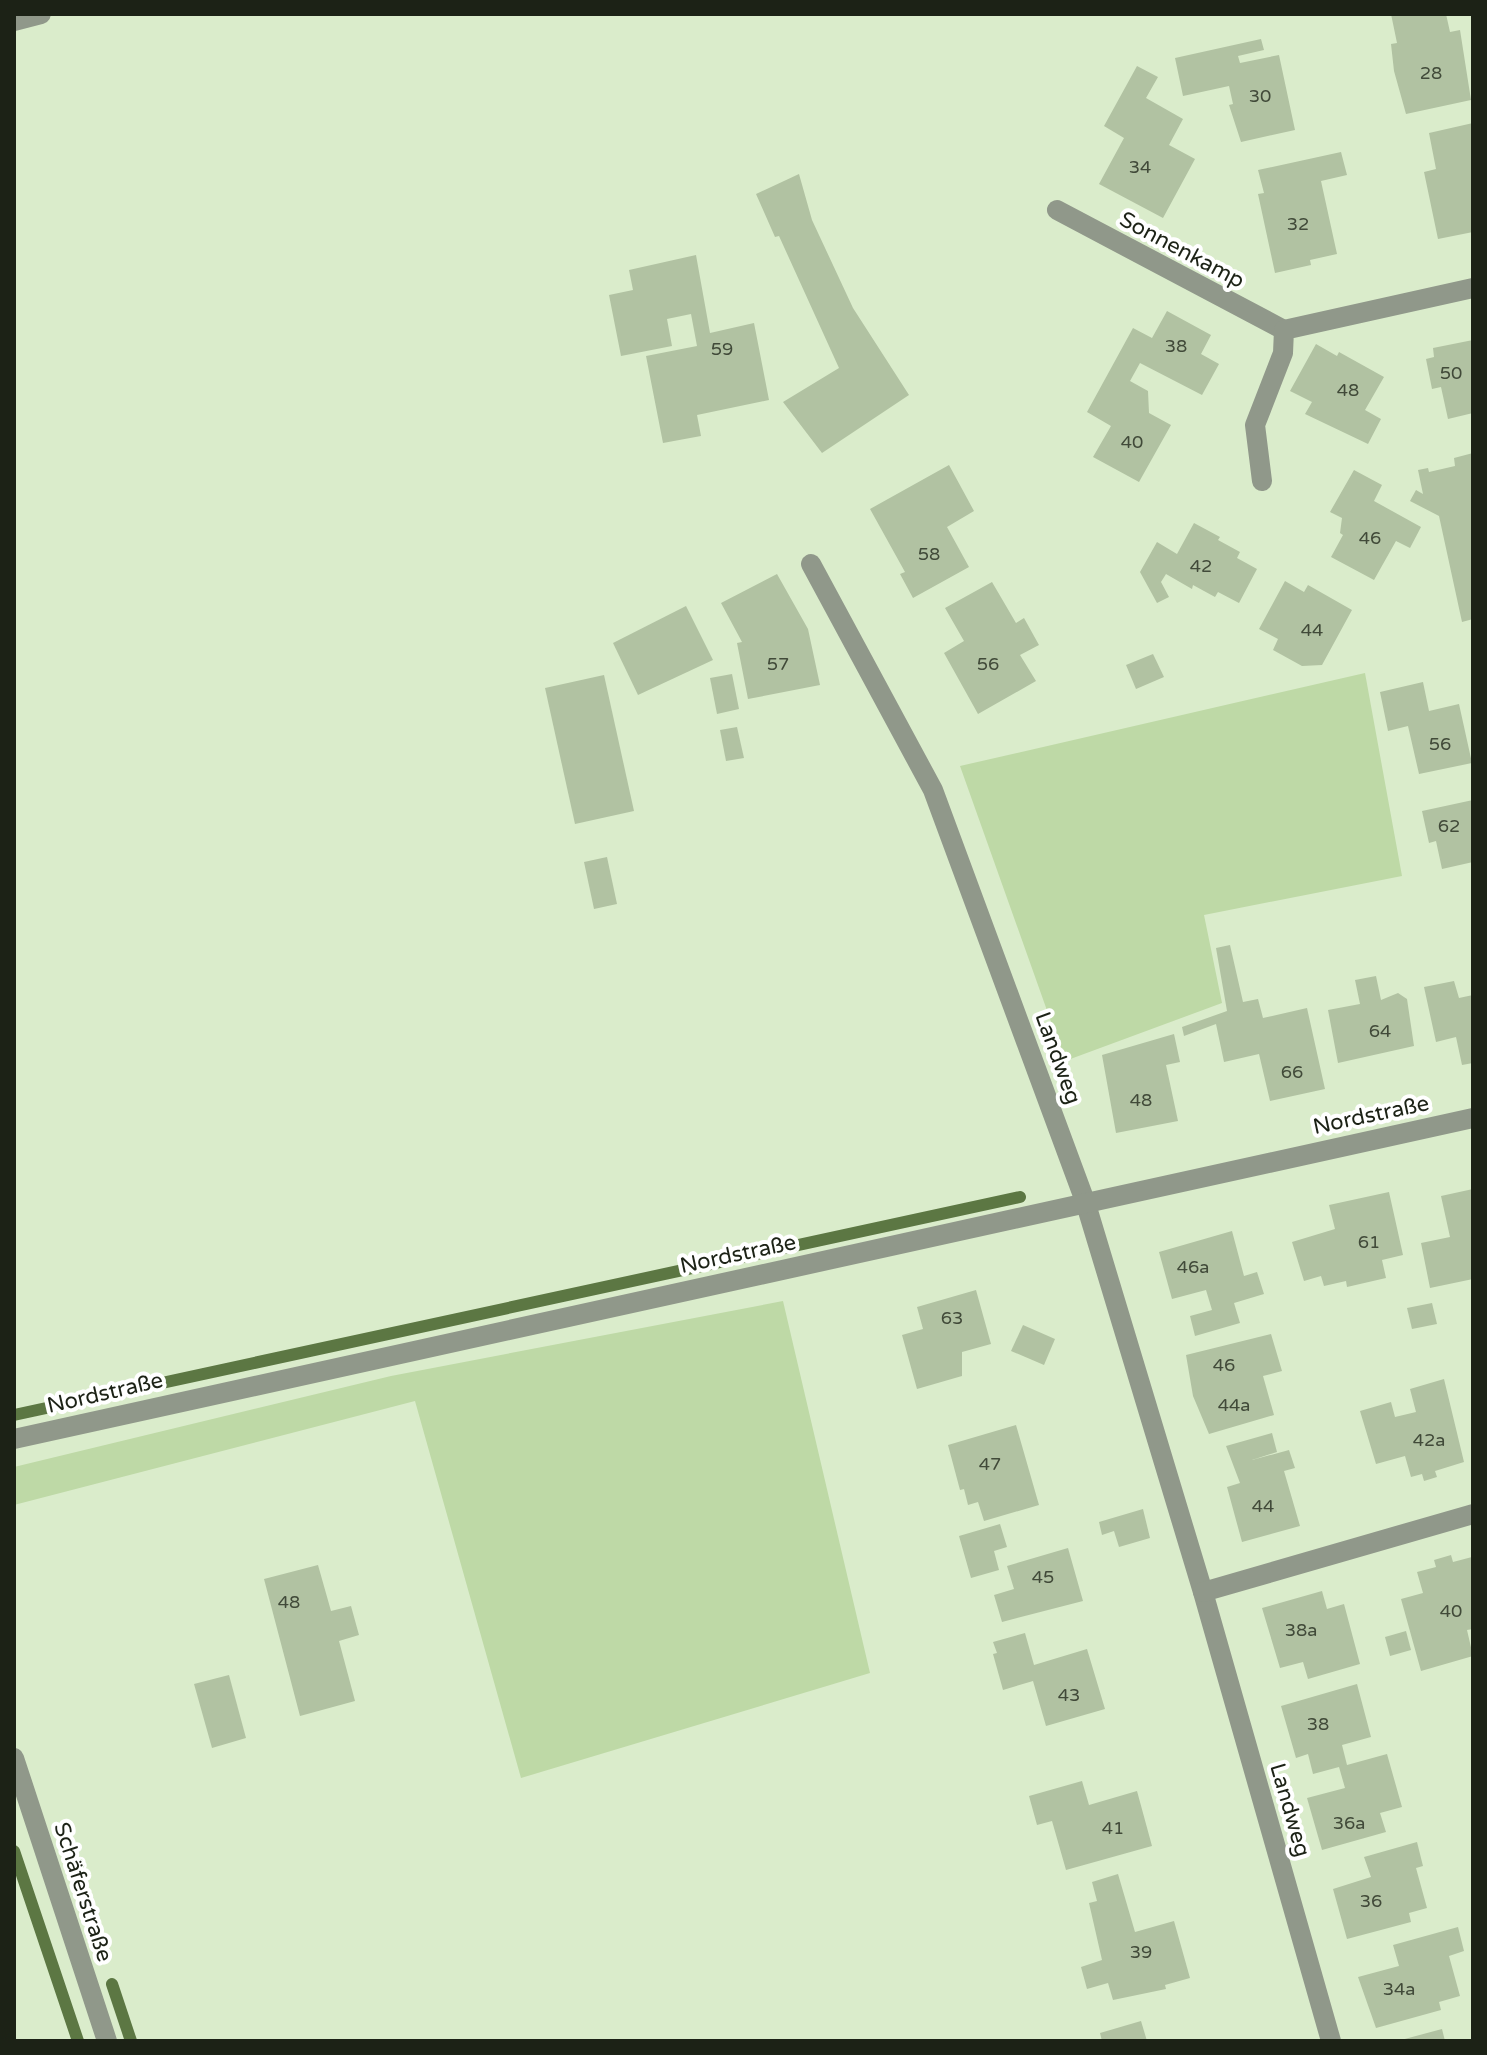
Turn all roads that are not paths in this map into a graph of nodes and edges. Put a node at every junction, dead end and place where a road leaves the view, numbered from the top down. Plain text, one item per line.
1 (41, 14) edge
2 (14, 21) edge
3 (1057, 210) dead end
4 (1473, 288) edge
5 (1284, 330) junction
6 (1262, 481) dead end
7 (811, 564) dead end
8 (1473, 1118) edge
9 (1085, 1201) junction
10 (14, 1439) edge
11 (1473, 1514) edge
12 (1203, 1592) junction
13 (14, 1758) edge
14 (107, 2041) edge
15 (1331, 2041) edge

1 - 2 street
3 - 5 street, Sonnenkamp
4 - 5 street
5 - 6 street
7 - 9 street, Landweg
8 - 9 street, Nordstraße
9 - 10 street, Nordstraße
9 - 12 street, Landweg
11 - 12 street
12 - 15 street, Landweg
13 - 14 street, Schäferstraße

